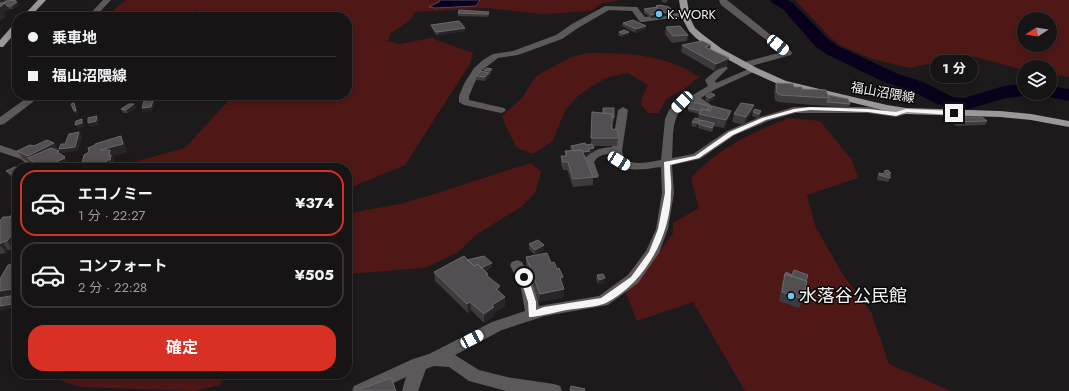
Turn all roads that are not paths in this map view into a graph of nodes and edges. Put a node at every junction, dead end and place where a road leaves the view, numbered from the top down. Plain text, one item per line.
1 (42, 0) edge
2 (107, 0) edge
3 (683, 0) edge
4 (723, 0) edge
5 (31, 12) edge
6 (96, 12) edge
7 (685, 16) junction
8 (644, 24) edge
9 (12, 32) edge
10 (0, 45) edge
11 (744, 65) junction
12 (724, 68) edge
13 (754, 70) junction
14 (713, 87) junction
15 (694, 98) junction
16 (30, 100) edge
17 (711, 109) edge
18 (502, 110) dead end
19 (623, 110) dead end
20 (906, 111) junction
21 (0, 122) edge
22 (1069, 124) edge
23 (0, 148) edge
24 (617, 151) junction
25 (32, 163) edge
26 (666, 163) junction
27 (593, 176) edge
28 (517, 265) dead end
29 (532, 314) junction
30 (434, 359) junction
31 (419, 364) junction
32 (360, 391) edge
33 (410, 391) edge
34 (554, 391) edge

1 - 5 main road
2 - 6 street
3 - 7 main road, 福山沼隈線
4 - 11 street
7 - 8 street
7 - 11 main road, 福山沼隈線
7 - 18 street
9 - 10 main road
11 - 13 main road, 福山沼隈線
12 - 14 street
13 - 14 street
13 - 20 main road, 福山沼隈線
14 - 15 street
15 - 17 street
15 - 26 street
16 - 21 street
19 - 24 street
20 - 22 main road, 福山沼隈線
20 - 26 street
23 - 25 street
24 - 26 street
24 - 27 street
26 - 29 street
28 - 29 street
29 - 30 street
30 - 31 street
30 - 34 street
31 - 32 street
31 - 33 street

